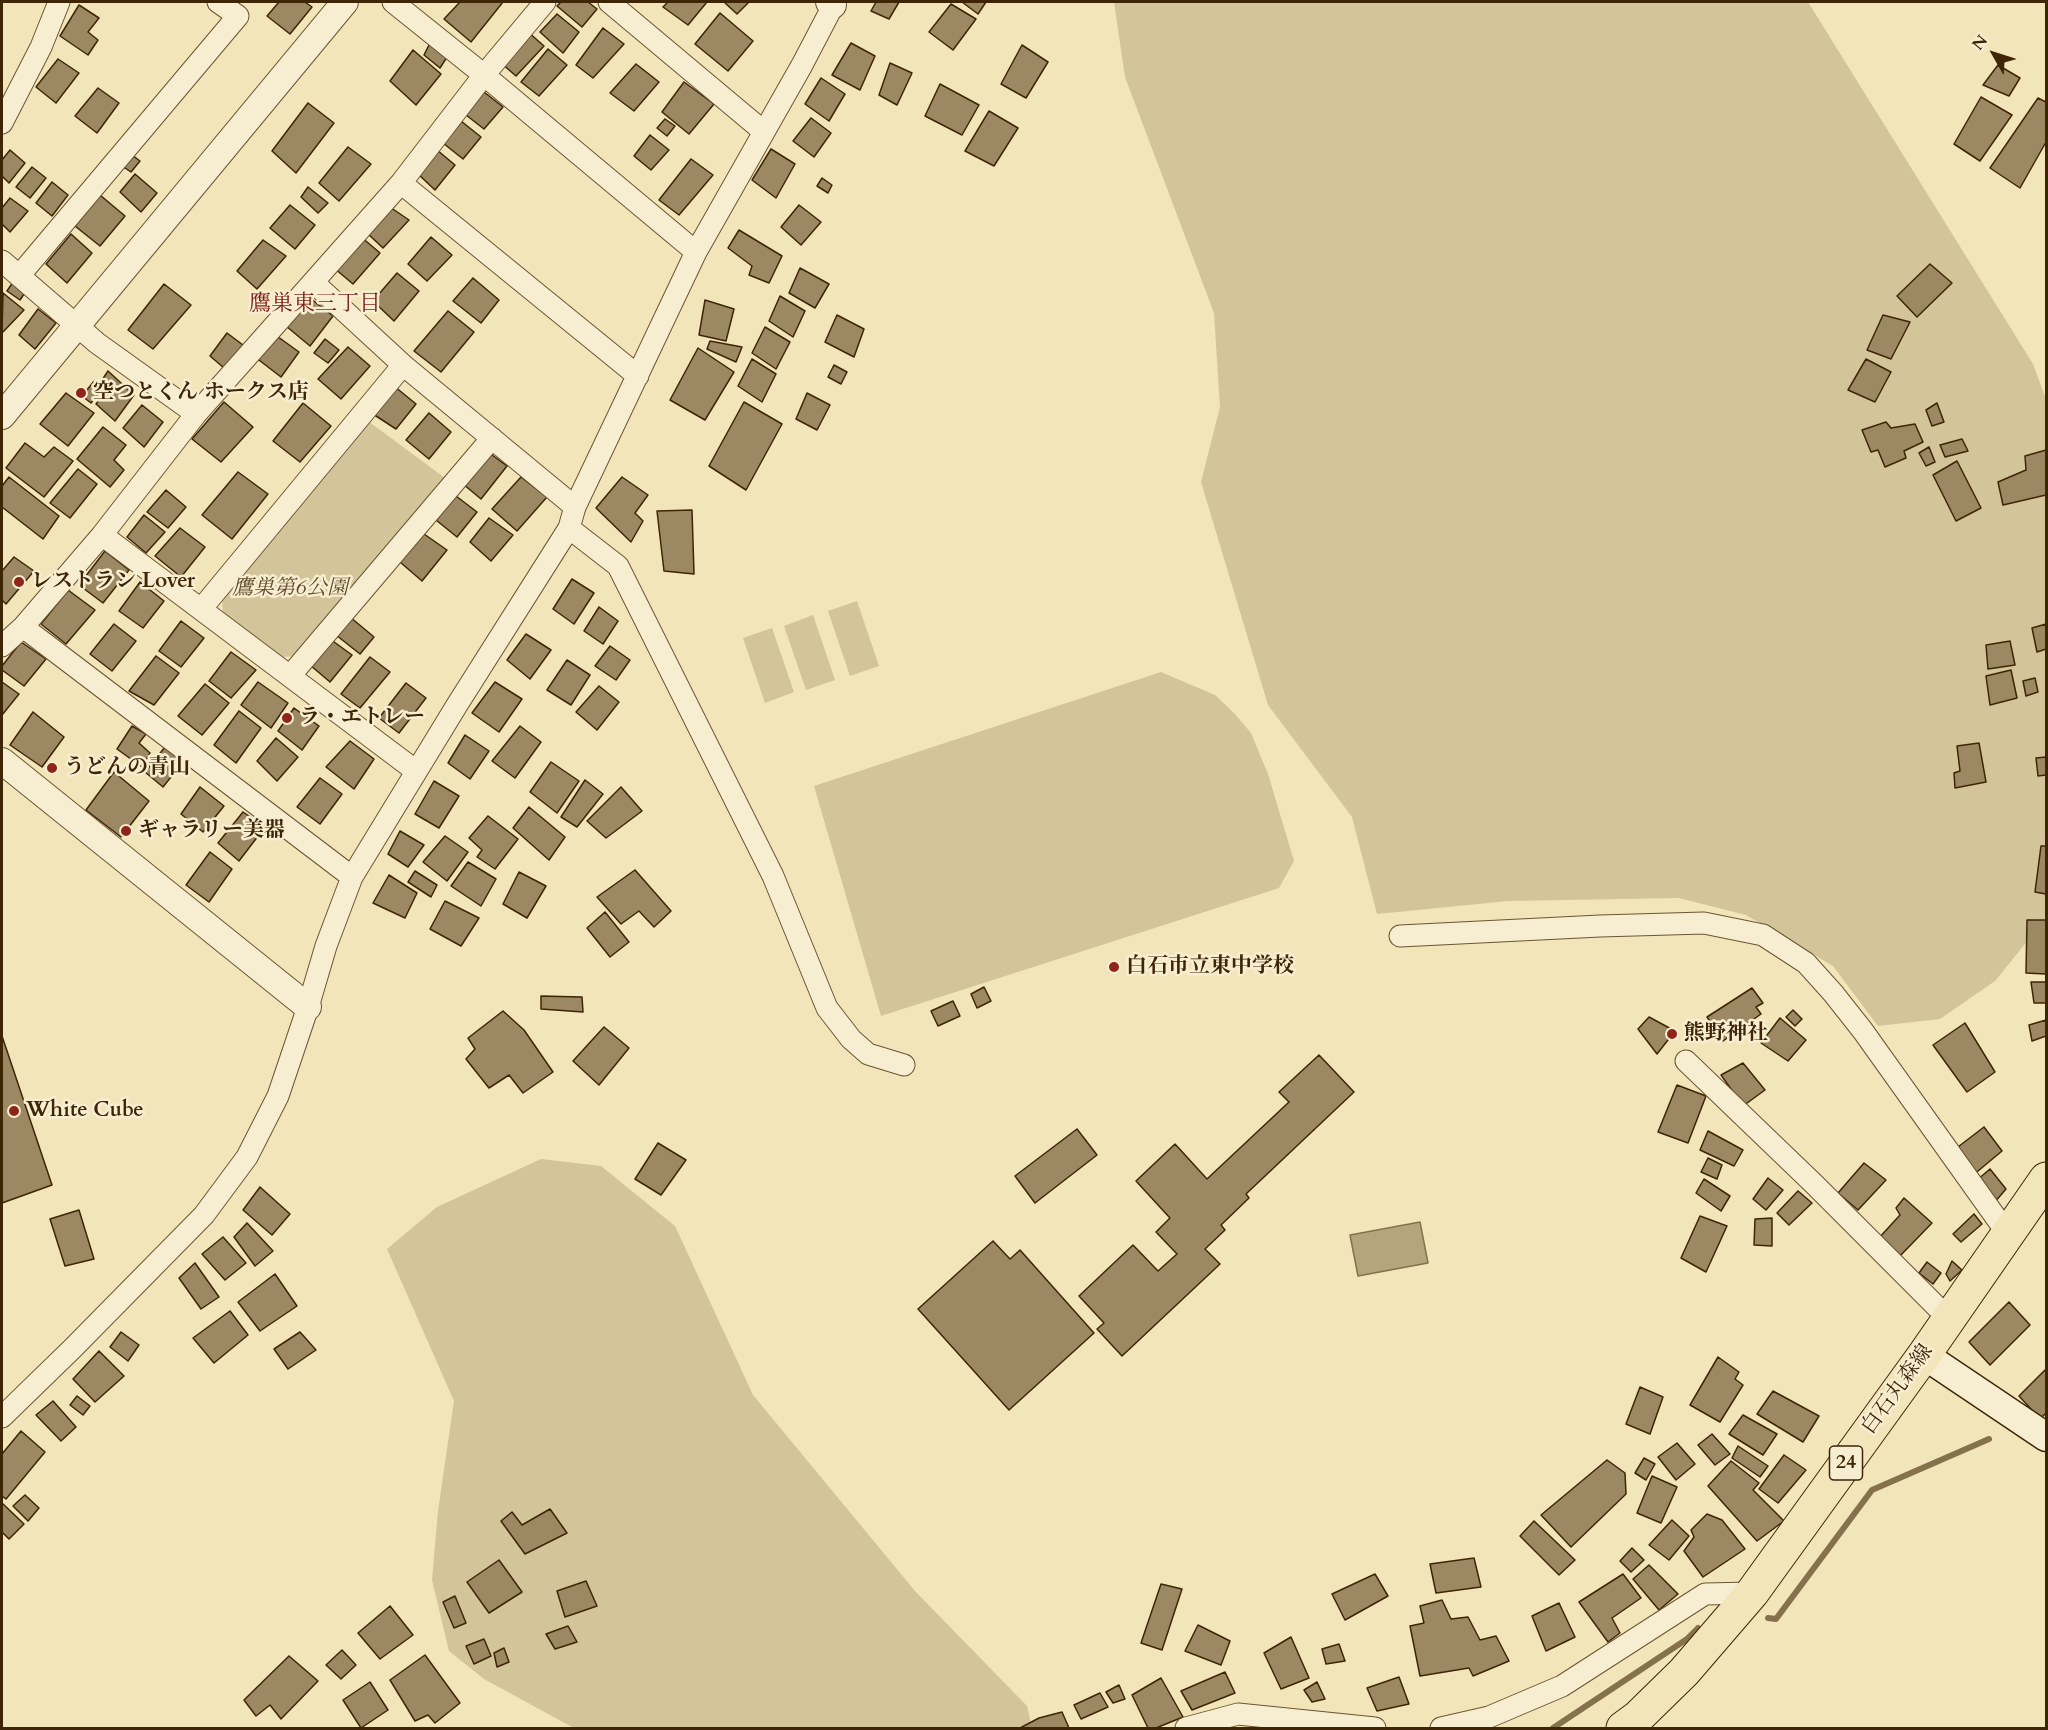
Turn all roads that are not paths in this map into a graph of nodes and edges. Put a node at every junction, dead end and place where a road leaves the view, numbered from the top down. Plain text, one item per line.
1 (59, 2) edge
2 (218, 2) edge
3 (345, 2) edge
4 (393, 2) edge
5 (545, 2) edge
6 (609, 2) edge
7 (832, 3) edge
8 (484, 75) junction
9 (2, 123) edge
10 (763, 131) junction
11 (401, 183) junction
12 (696, 252) junction
13 (2, 261) edge
14 (20, 276) junction
15 (313, 282) junction
16 (77, 326) junction
17 (403, 365) junction
18 (638, 376) junction
19 (196, 414) junction
20 (2, 416) edge
21 (492, 438) junction
22 (575, 507) junction
23 (569, 528) junction
24 (102, 535) junction
25 (202, 608) junction
26 (23, 627) junction
27 (2, 646) edge
28 (290, 676) junction
29 (2, 761) edge
30 (416, 771) junction
31 (352, 877) junction
32 (1400, 936) dead end
33 (308, 1007) junction
34 (1686, 1061) dead end
35 (904, 1065) dead end
36 (2046, 1179) edge
37 (2007, 1233) junction
38 (1949, 1319) junction
39 (1924, 1355) junction
40 (2, 1417) edge
41 (2046, 1437) edge
42 (1752, 1593) junction
43 (1186, 1728) edge
44 (1375, 1728) edge
45 (1441, 1728) edge
46 (1623, 1728) edge

1 - 9 street
2 - 14 street
3 - 16 street
4 - 8 street
5 - 8 street
6 - 10 street
7 - 10 street
8 - 11 street
8 - 12 street
10 - 12 street
11 - 15 street
11 - 18 street
12 - 18 street
13 - 14 street
14 - 16 street
15 - 17 street
15 - 19 street
16 - 19 street
16 - 20 street
17 - 21 street
17 - 25 street
18 - 22 street
19 - 24 street
21 - 22 street
21 - 28 street
22 - 23 street
23 - 30 street
23 - 35 street
24 - 25 street
24 - 26 street
25 - 28 street
26 - 27 street
26 - 31 street
28 - 30 street
29 - 33 street
30 - 31 street
31 - 33 street
32 - 37 street
33 - 40 street
34 - 38 street
36 - 37 main road, 白石丸森線 / 24
37 - 38 main road, 白石丸森線 / 24
38 - 39 main road, 白石丸森線 / 24
39 - 41 main road
39 - 42 main road, 白石丸森線 / 24
42 - 45 street
42 - 46 main road, 白石丸森線 / 24
43 - 44 street

